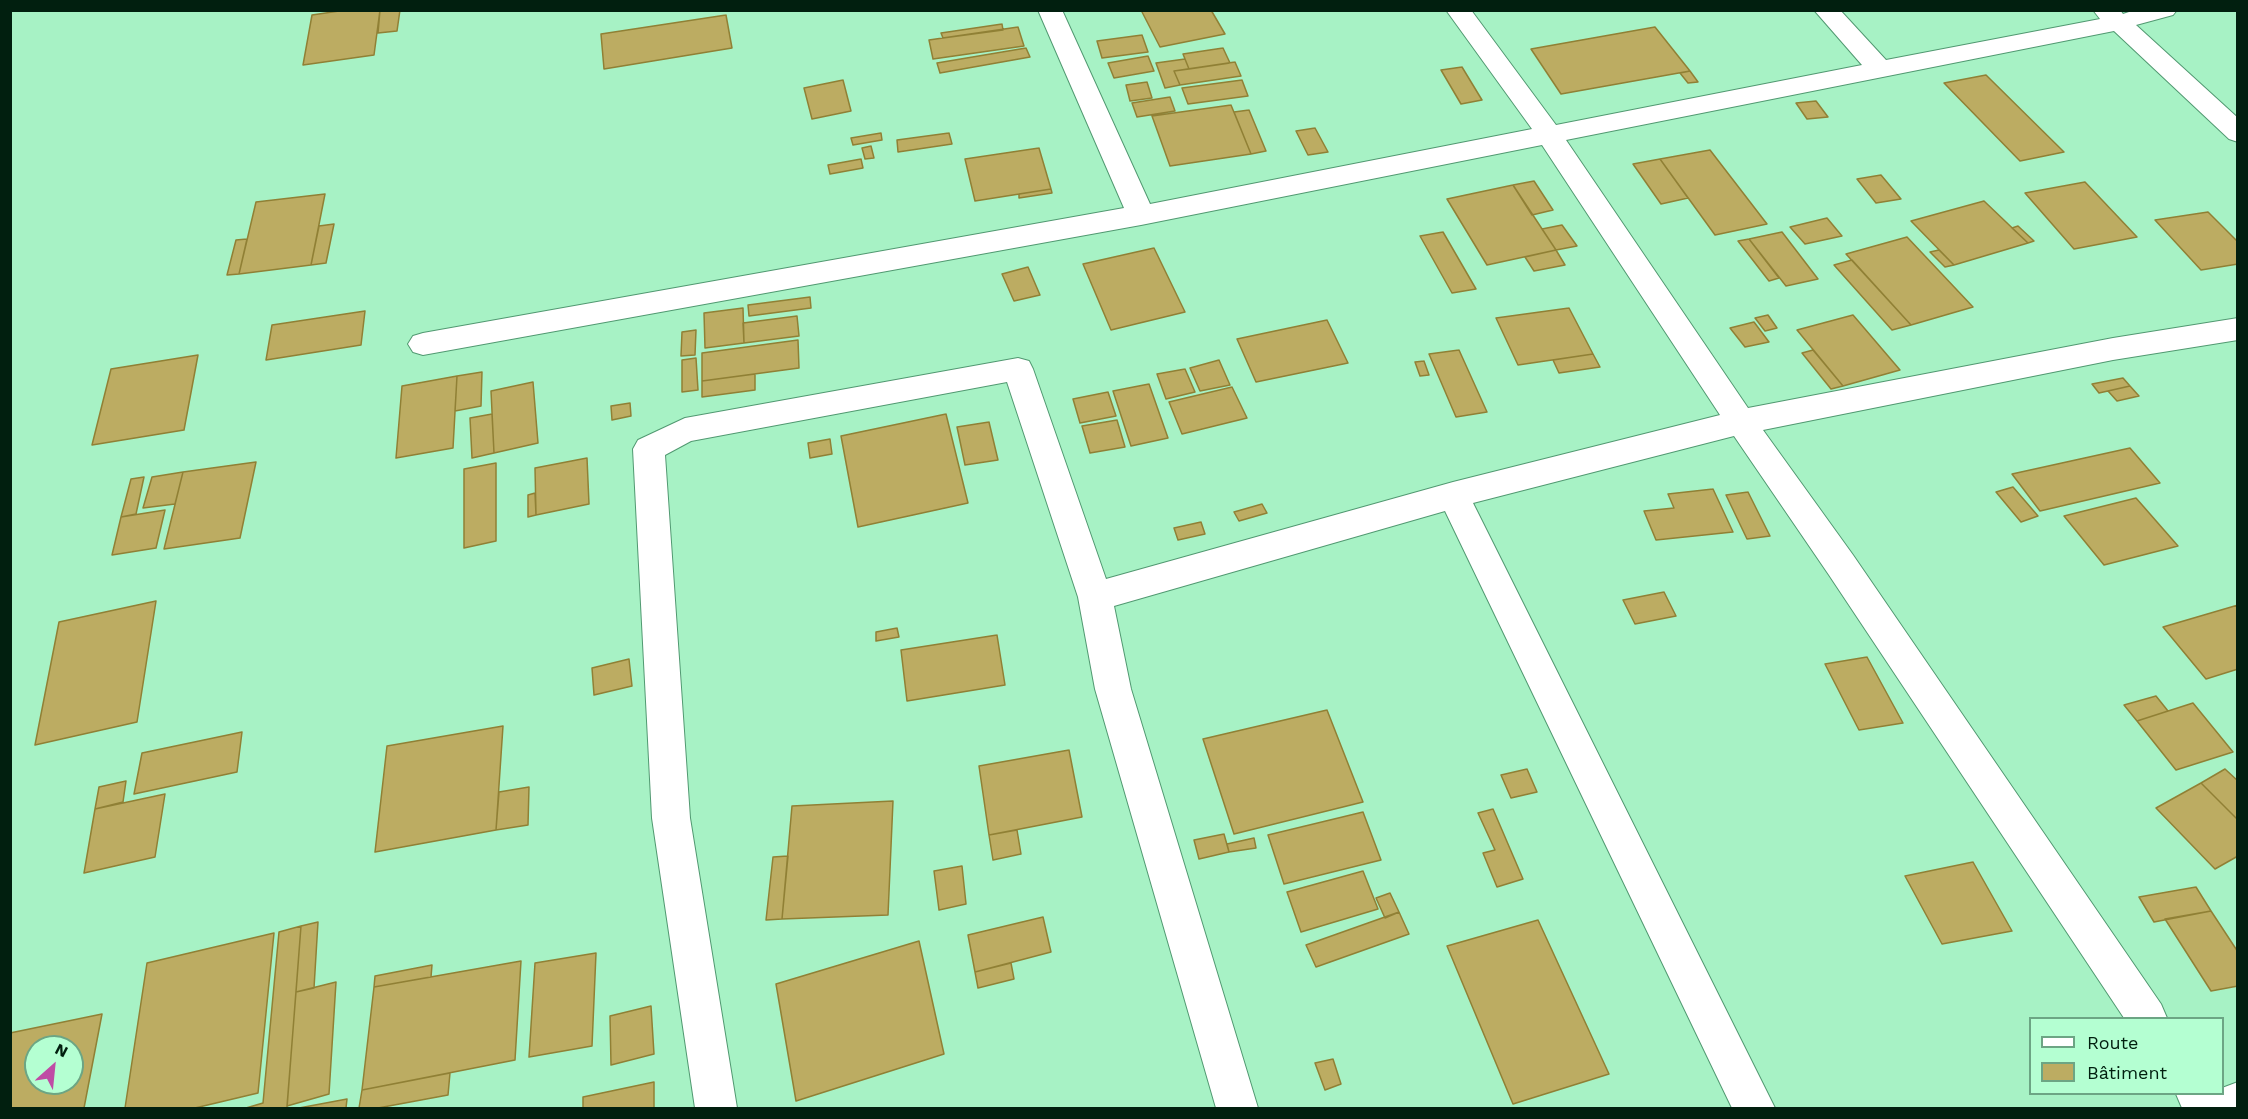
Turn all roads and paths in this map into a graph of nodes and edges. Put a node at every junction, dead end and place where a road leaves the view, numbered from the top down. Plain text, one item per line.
1 (1050, 10) edge
2 (1458, 10) edge
3 (1826, 10) edge
4 (2165, 10) edge
5 (2111, 16) edge
6 (1879, 68) junction
7 (1548, 133) junction
8 (2238, 133) edge
9 (1141, 214) junction
10 (2238, 329) edge
11 (423, 344) dead end
12 (1741, 422) junction
13 (1453, 495) junction
14 (1095, 597) junction
15 (2146, 1017) edge
16 (2198, 1095) edge
17 (2238, 1103) edge
18 (717, 1108) edge
19 (1237, 1108) edge
20 (1754, 1108) edge
21 (2207, 1108) edge
22 (2224, 1108) edge

1 - 9 street
2 - 7 street
3 - 6 street
4 - 5 street
5 - 6 street
5 - 8 street
6 - 7 street
7 - 9 street
7 - 12 street
9 - 11 street
10 - 12 street
12 - 13 street
12 - 15 street
13 - 14 street
13 - 20 street
14 - 18 street
14 - 19 street
16 - 21 street
17 - 22 street

